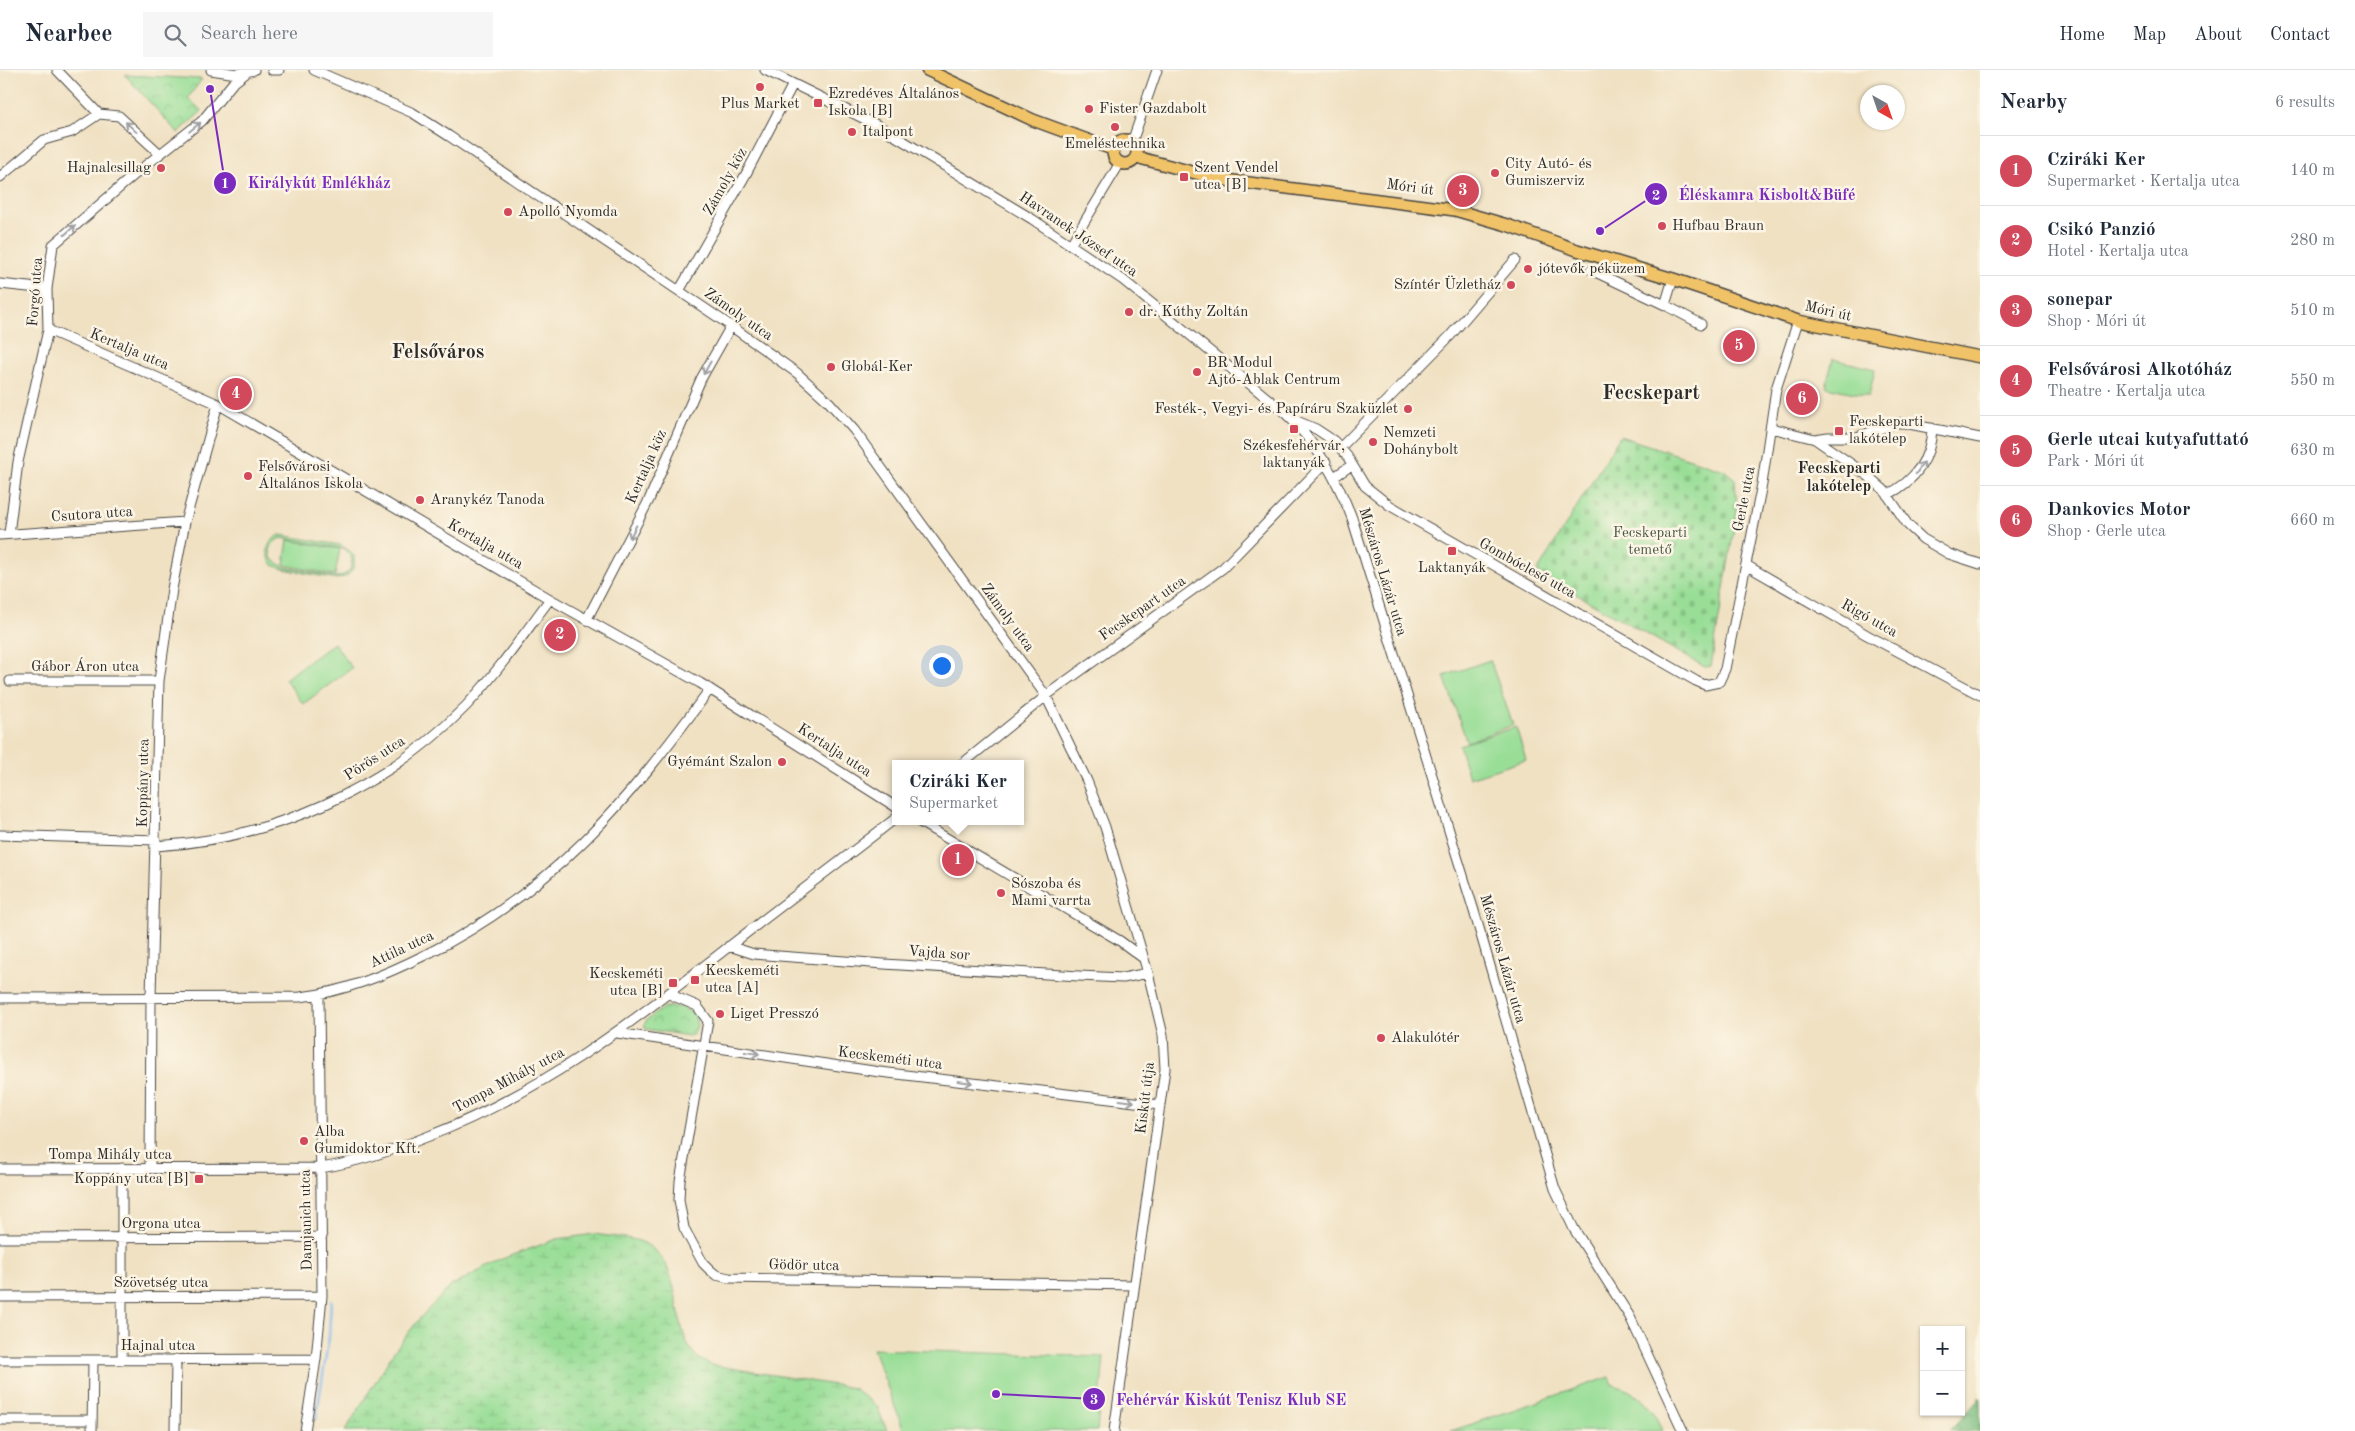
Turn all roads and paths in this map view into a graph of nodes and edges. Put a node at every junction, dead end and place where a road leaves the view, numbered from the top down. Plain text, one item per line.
1 (57, 70) edge
2 (210, 70) edge
3 (254, 70) edge
4 (272, 70) edge
5 (279, 70) edge
6 (314, 70) edge
7 (765, 70) edge
8 (927, 70) edge
9 (1157, 70) edge
10 (245, 74) junction
11 (792, 84) junction
12 (100, 114) junction
13 (1132, 142) junction
14 (1112, 149) junction
15 (160, 154) junction
16 (1136, 157) junction
17 (1120, 163) junction
18 (0, 177) edge
19 (1071, 244) junction
20 (1515, 260) dead end
21 (1592, 270) dead end
22 (1673, 279) junction
23 (0, 284) edge
24 (47, 289) junction
25 (680, 291) junction
26 (1666, 305) junction
27 (1798, 321) junction
28 (1701, 324) dead end
29 (732, 326) junction
30 (48, 330) junction
31 (1980, 357) edge
32 (218, 404) junction
33 (1290, 418) junction
34 (1772, 428) junction
35 (1932, 428) junction
36 (1980, 438) edge
37 (1815, 439) junction
38 (1337, 445) junction
39 (1320, 453) junction
40 (1326, 462) junction
41 (1352, 465) junction
42 (1334, 477) junction
43 (1887, 495) junction
44 (185, 522) junction
45 (4, 535) edge
46 (1980, 564) edge
47 (1746, 565) junction
48 (550, 599) junction
49 (586, 619) junction
50 (10, 681) dead end
51 (159, 681) junction
52 (1720, 682) joint
53 (710, 689) junction
54 (1980, 695) edge
55 (1046, 696) junction
56 (967, 760) edge
57 (892, 804) edge
58 (892, 821) edge
59 (925, 825) edge
60 (0, 835) edge
61 (156, 843) junction
62 (729, 946) junction
63 (1143, 958) junction
64 (1148, 973) junction
65 (319, 994) junction
66 (669, 994) junction
67 (151, 997) junction
68 (0, 998) edge
69 (617, 1033) junction
70 (704, 1046) junction
71 (1160, 1104) junction
72 (122, 1168) junction
73 (150, 1168) junction
74 (320, 1168) junction
75 (0, 1169) edge
76 (322, 1237) junction
77 (0, 1238) edge
78 (122, 1238) junction
79 (1134, 1285) junction
80 (322, 1296) junction
81 (122, 1297) junction
82 (0, 1298) edge
83 (176, 1359) junction
84 (316, 1359) junction
85 (0, 1360) edge
86 (93, 1360) junction
87 (122, 1360) junction
88 (0, 1420) edge
89 (92, 1420) junction
90 (92, 1431) edge
91 (175, 1431) edge
92 (305, 1431) edge
93 (1114, 1431) edge
94 (1683, 1431) edge

1 - 12 street
2 - 10 street
3 - 10 street
4 - 5 street
6 - 25 street, Zámoly utca
7 - 11 street, Havranek József utca
8 - 14 main road
9 - 13 street
15 -> 10 street, Forgó utca
11 - 19 street, Havranek József utca
11 - 25 street, Zámoly köz
15 -> 12 street
12 - 18 street
13 - 14 main road
13 - 16 main road
14 - 17 main road
24 -> 15 street, Forgó utca
16 - 17 main road
16 - 22 main road, Móri út
17 - 19 street
19 - 33 street, Havranek József utca
20 - 38 street
21 - 26 street
22 - 26 street
22 - 27 main road, Móri út
23 - 24 street
24 - 30 street, Forgó utca
25 - 29 street, Zámoly utca
26 - 28 street
27 - 31 main road, Móri út
27 - 34 street, Gerle utca
29 -> 49 street, Kertalja köz
29 - 55 street, Zámoly utca
30 - 32 street, Kertalja utca
30 - 45 street, Forgó utca
32 - 44 street, Koppány utca
32 - 48 street, Kertalja utca
33 - 38 street
33 - 39 street, Havranek József utca
34 - 37 street
34 - 47 street, Gerle utca
35 - 36 street
35 - 37 street
43 -> 35 street
37 - 43 street
38 - 39 street
38 - 41 street, Gombócleső utca
39 - 40 street, Havranek József utca
40 - 42 street, Havranek József utca
40 - 55 street, Fecskepart utca
41 - 42 street
41 - 52 street, Gombócleső utca
42 - 94 street, Mészáros Lázár utca
43 - 46 street
44 - 45 street, Csutora utca
44 - 51 street, Koppány utca
47 - 52 street, Gerle utca
47 - 54 street, Rigó utca
48 - 49 street, Kertalja utca
48 - 61 street, Pörös utca
49 - 53 street, Kertalja utca
50 - 51 street, Gábor Áron utca
51 - 61 street, Koppány utca
53 - 57 street, Kertalja utca
53 - 65 street, Attila utca
55 - 56 street, Fecskepart utca
55 - 63 street, Kiskút útja
58 - 62 street, Tompa Mihály utca
59 - 63 street
60 - 61 street, Pörös utca
61 - 67 street, Koppány utca
62 - 64 street, Vajda sor
62 - 66 street, Tompa Mihály utca
63 - 64 street, Kiskút útja
64 - 71 street, Kiskút útja
65 - 67 street, Attila utca
65 - 74 street, Damjanich utca
66 - 69 street, Tompa Mihály utca
66 - 70 street, Gödör utca
67 - 68 street, Attila utca
67 - 73 street, Koppány utca
69 - 70 street, Kecskeméti utca
69 - 74 street, Tompa Mihály utca
70 -> 71 street, Kecskeméti utca
70 - 79 street, Gödör utca
71 - 79 street, Kiskút útja
72 - 73 street, Tompa Mihály utca
72 - 75 street, Tompa Mihály utca
72 - 78 street
73 - 74 street, Tompa Mihály utca
74 - 76 street, Damjanich utca
76 - 78 street, Orgona utca
76 - 80 street, Damjanich utca
77 - 78 street, Orgona utca
78 - 81 street
79 - 93 street, Kiskút útja
80 - 81 street, Szövetség utca
80 - 84 street, Damjanich utca
81 - 82 street, Szövetség utca
81 - 87 street
83 - 84 street, Hajnal utca
83 - 87 street, Hajnal utca
83 - 91 street
84 - 92 street, Damjanich utca
85 - 86 street, Hajnal utca
86 - 87 street, Hajnal utca
86 - 89 street
88 - 89 street
89 - 90 street

